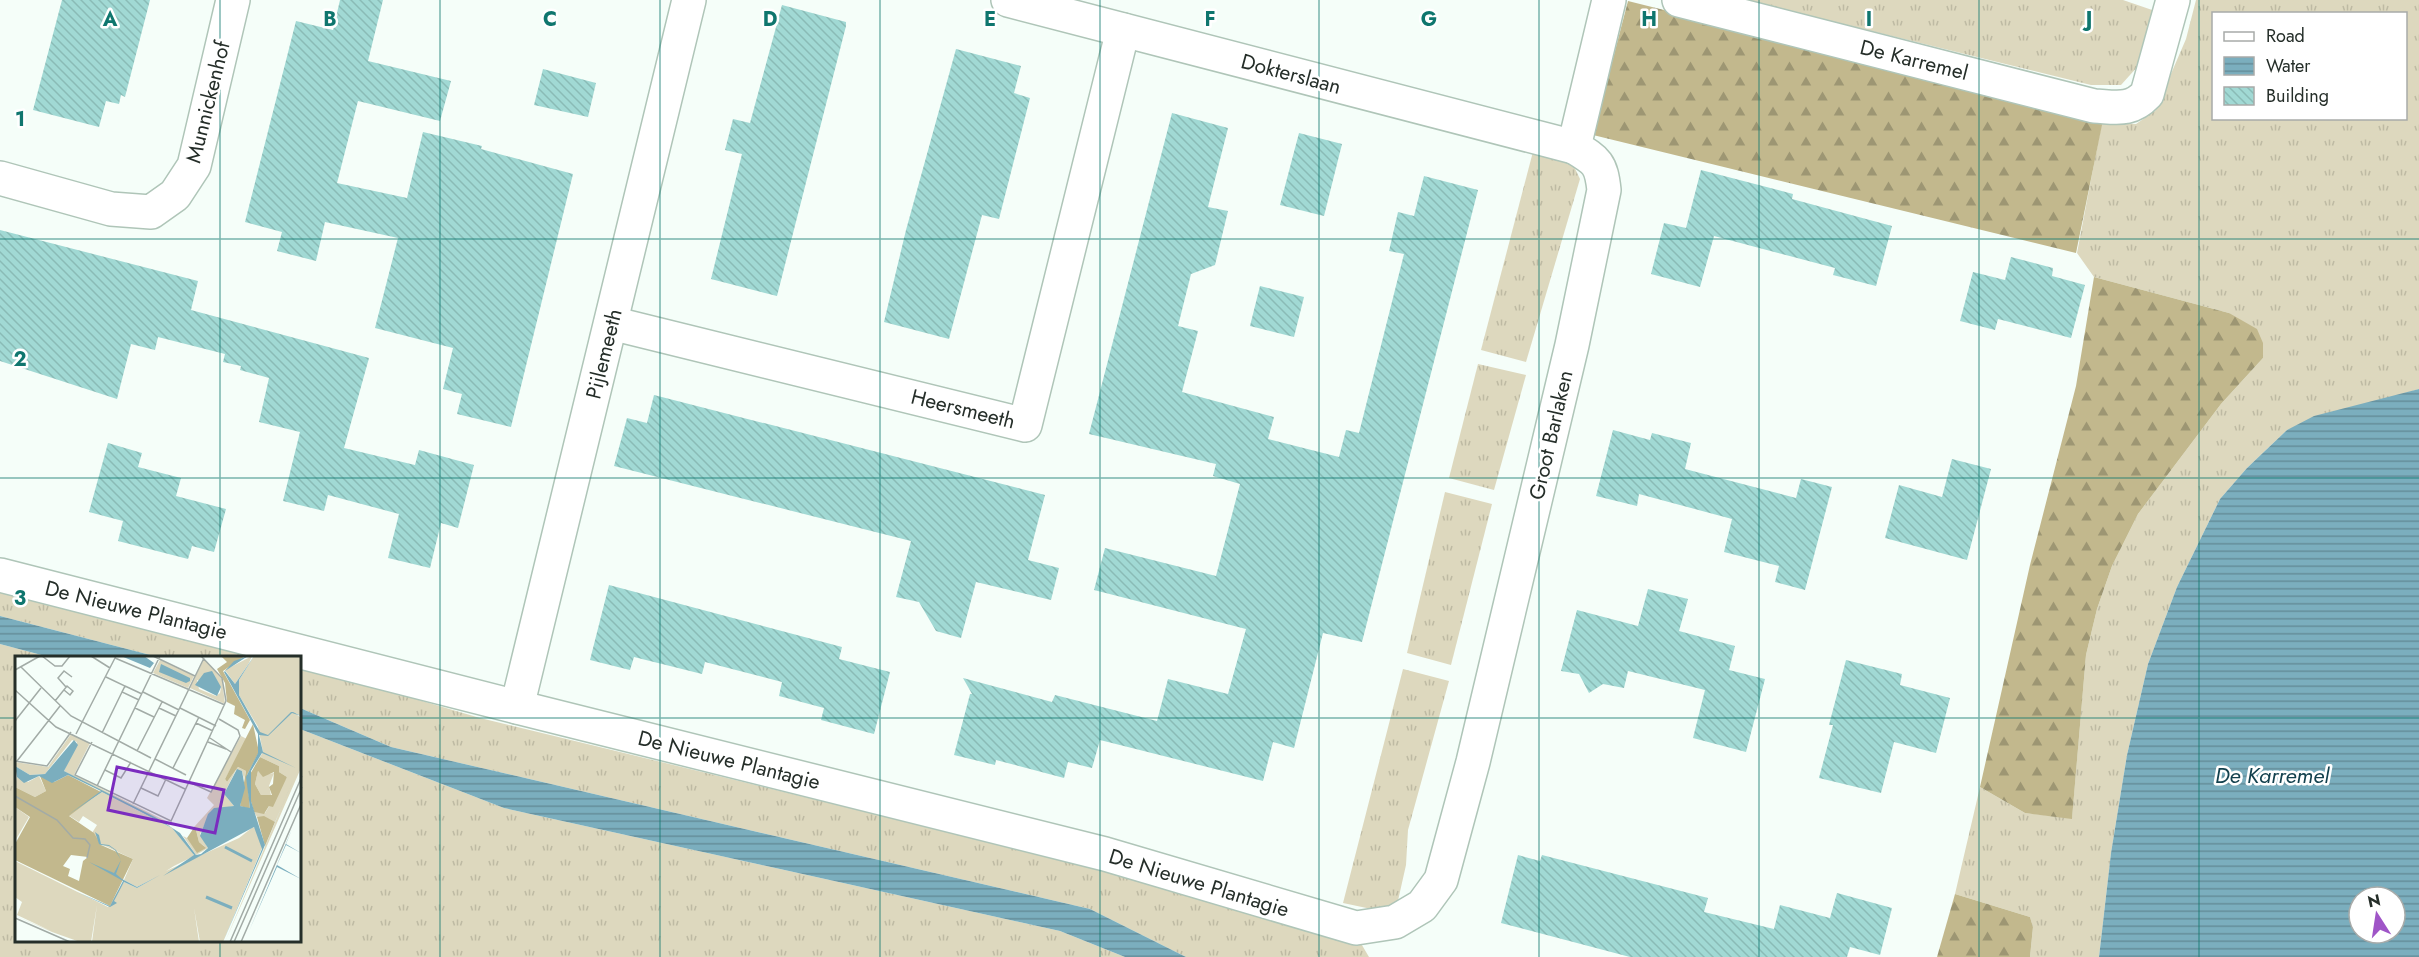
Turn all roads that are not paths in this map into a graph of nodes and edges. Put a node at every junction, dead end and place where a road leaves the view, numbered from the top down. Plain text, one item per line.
1 (233, 0) edge
2 (689, 0) edge
3 (1008, 0) edge
4 (1609, 0) edge
5 (1679, 0) edge
6 (2173, 0) edge
7 (1123, 30) junction
8 (1574, 147) junction
9 (0, 178) edge
10 (611, 324) junction
11 (0, 575) edge
12 (517, 707) junction
13 (1441, 880) joint

1 - 9 street, Munnickenhof
2 - 10 street, Pijlemeeth
3 - 7 street, Dokterslaan
4 - 8 street
5 - 6 street, De Karremel
7 - 8 street, Dokterslaan
7 - 10 street, Heersmeeth
8 - 13 street, Groot Barlaken
10 - 12 street, Pijlemeeth
11 - 12 street, De Nieuwe Plantagie
12 - 13 street, De Nieuwe Plantagie

